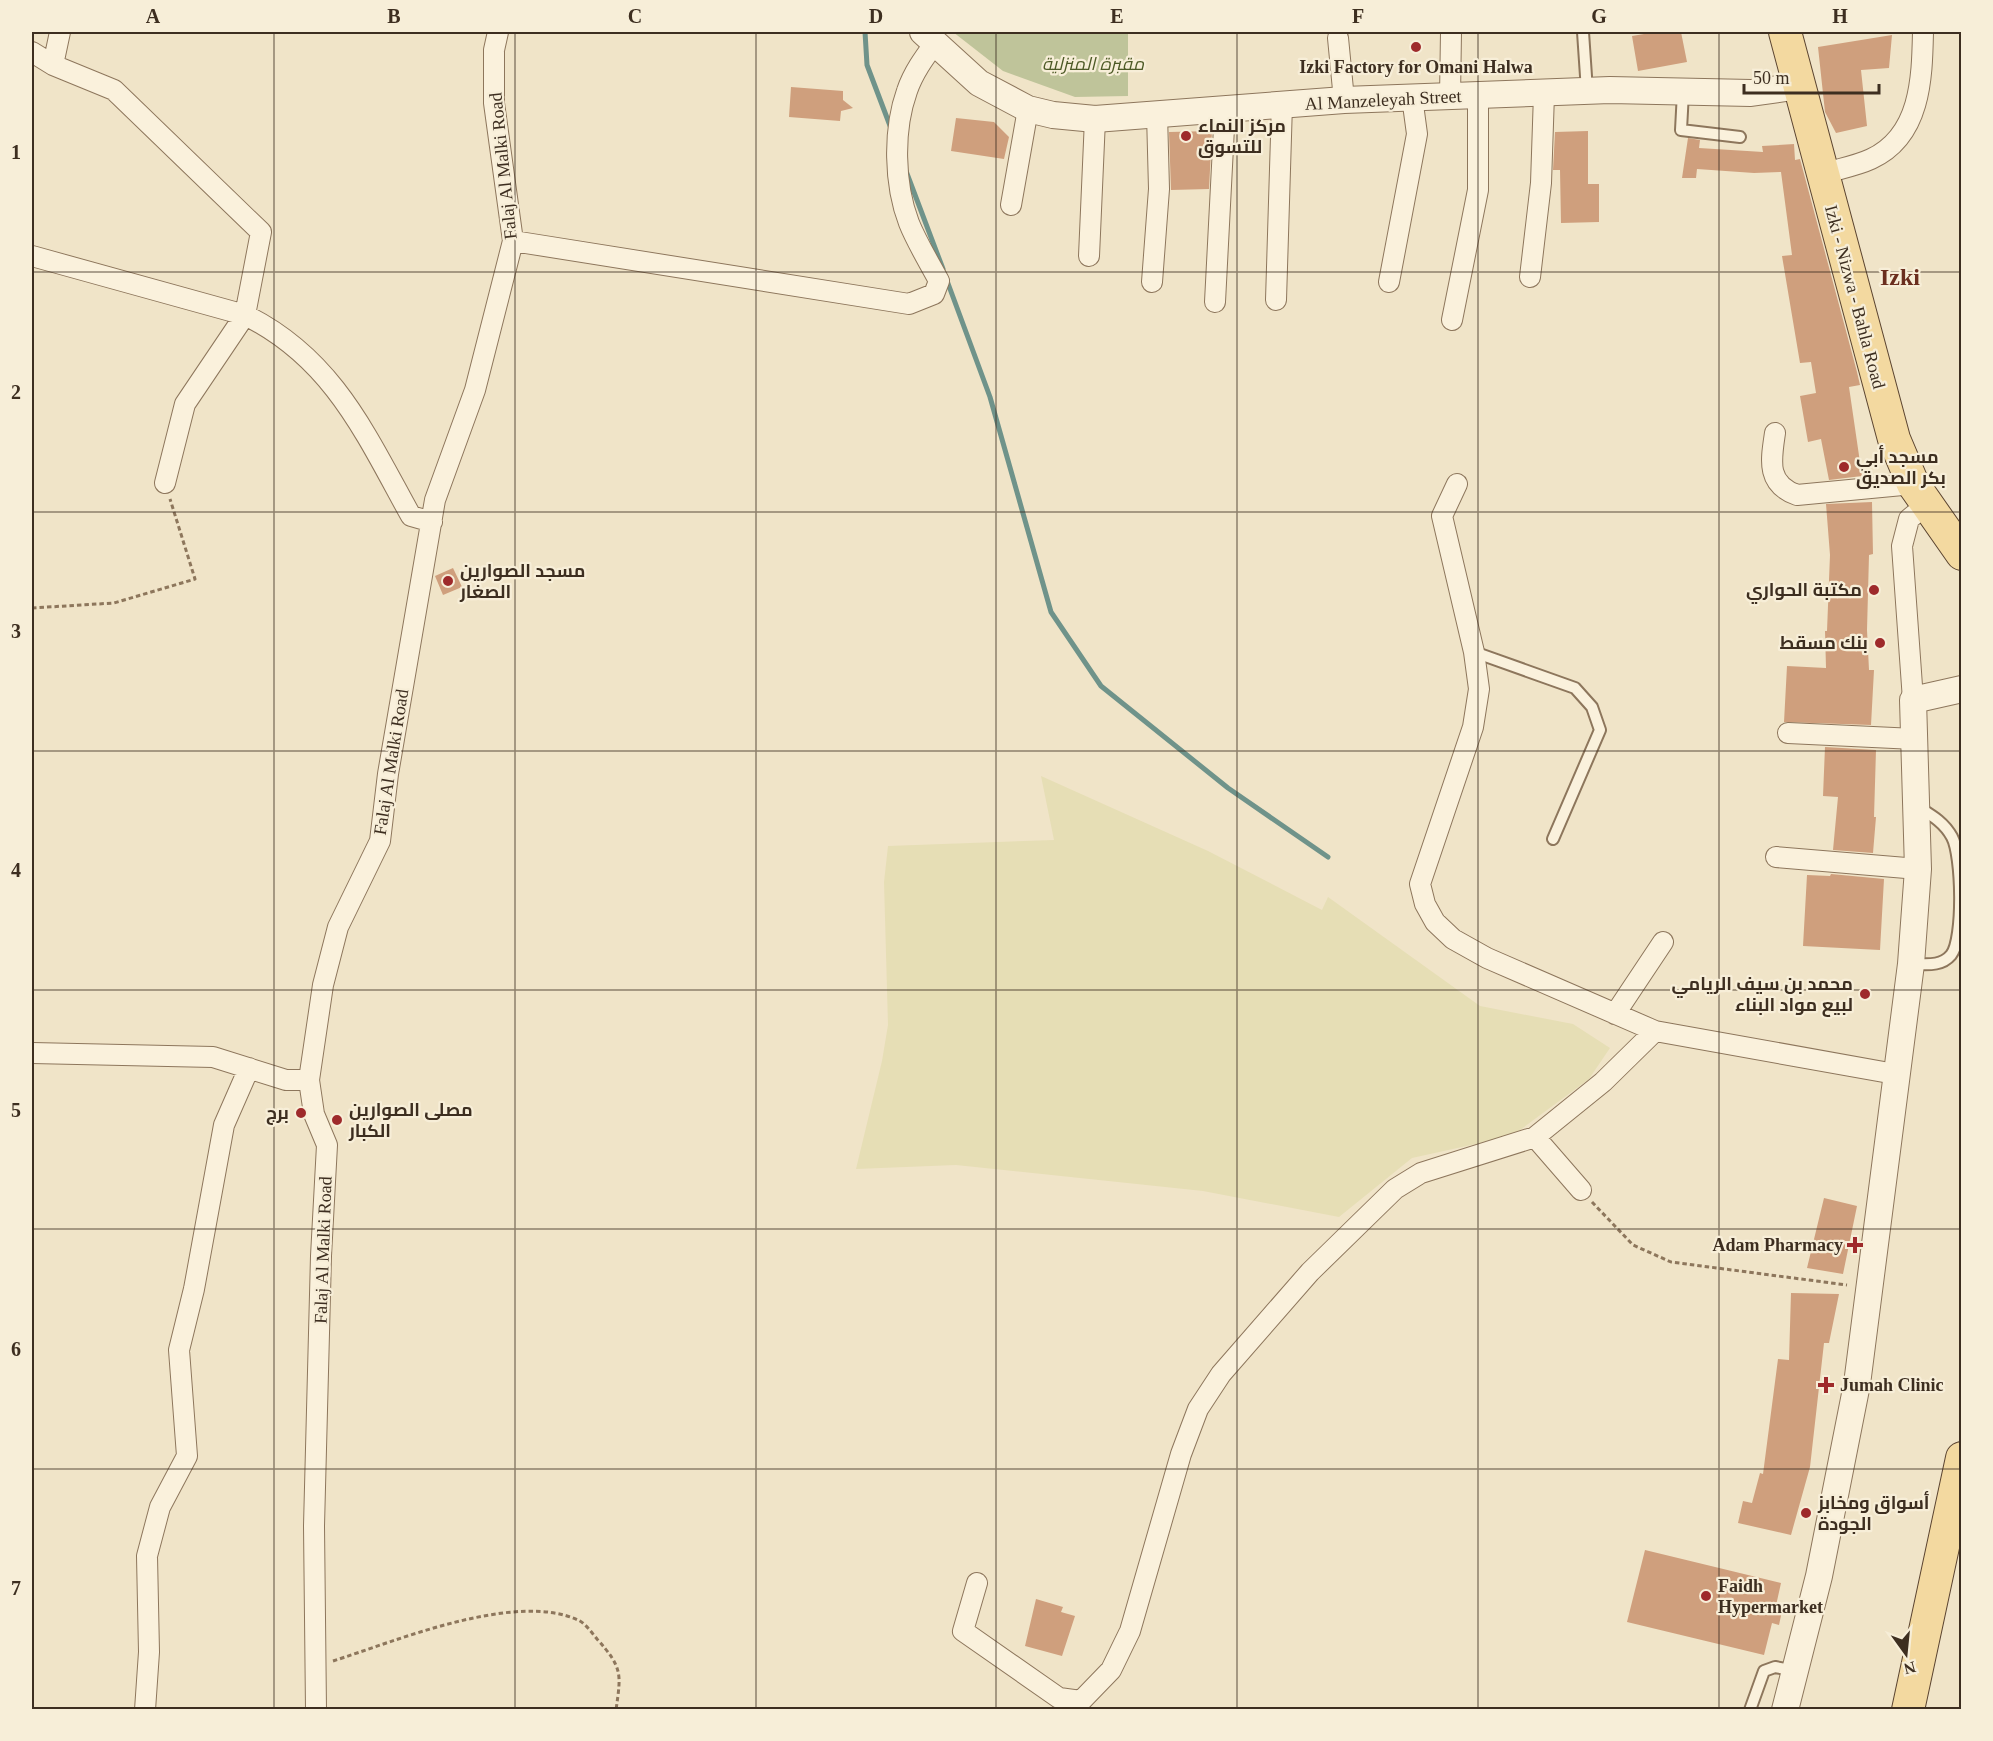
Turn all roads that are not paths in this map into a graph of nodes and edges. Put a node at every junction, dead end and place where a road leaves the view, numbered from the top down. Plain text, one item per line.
1 (60, 32) edge
2 (498, 32) edge
3 (1451, 32) edge
4 (1583, 32) edge
5 (1785, 32) edge
6 (1923, 32) edge
7 (929, 37) edge
8 (1338, 38) dead end
9 (32, 52) edge
10 (53, 65) junction
11 (1799, 86) junction
12 (1588, 92) junction
13 (1683, 92) junction
14 (1544, 94) junction
15 (1478, 95) junction
16 (1412, 97) junction
17 (1450, 97) junction
18 (1344, 100) junction
19 (1282, 104) junction
20 (1225, 108) junction
21 (1028, 109) junction
22 (1156, 114) junction
23 (1095, 119) junction
24 (1740, 137) dead end
25 (1822, 174) junction
26 (1011, 205) dead end
27 (513, 241) junction
28 (32, 256) edge
29 (1089, 256) dead end
30 (1530, 277) dead end
31 (1152, 282) dead end
32 (1389, 282) dead end
33 (1276, 300) dead end
34 (1215, 302) dead end
35 (245, 315) junction
36 (1452, 320) dead end
37 (1775, 433) dead end
38 (165, 483) road end
39 (1457, 484) dead end
40 (1920, 494) junction
41 (432, 522) junction
42 (1960, 555) edge
43 (1474, 652) junction
44 (1962, 689) edge
45 (1962, 701) edge
46 (1913, 706) junction
47 (1788, 733) dead end
48 (1915, 739) junction
49 (1917, 806) junction
50 (1553, 839) dead end
51 (1776, 857) dead end
52 (1918, 870) junction
53 (1663, 942) dead end
54 (1911, 964) junction
55 (1615, 1014) junction
56 (1655, 1031) junction
57 (32, 1053) edge
58 (249, 1068) junction
59 (1895, 1074) junction
60 (309, 1080) junction
61 (1535, 1137) junction
62 (1581, 1190) road end
63 (1962, 1458) edge
64 (977, 1583) dead end
65 (1796, 1671) junction
66 (1075, 1705) edge
67 (145, 1710) edge
68 (316, 1710) edge
69 (1750, 1710) edge
70 (1785, 1710) edge
71 (1908, 1710) edge

1 - 10 street
2 - 27 street, Falaj Al Malki Road
3 - 17 street
4 - 12 lane
5 - 11 main road, Izki - Nizwa - Bahla Road
6 - 25 street
7 - 21 street, Al Manzeleyah Street
7 - 27 street
8 - 18 street
9 - 10 street
10 - 35 street
11 - 13 street, Al Manzeleyah Street
11 - 25 main road, Izki - Nizwa - Bahla Road
12 - 13 street, Al Manzeleyah Street
12 - 14 street, Al Manzeleyah Street
13 - 24 lane
14 - 15 street, Al Manzeleyah Street
14 - 30 street
15 - 17 street, Al Manzeleyah Street
15 - 36 street
16 - 17 street, Al Manzeleyah Street
16 - 18 street, Al Manzeleyah Street
16 - 32 street
18 - 19 street, Al Manzeleyah Street
19 - 20 street, Al Manzeleyah Street
19 - 33 street
20 - 22 street, Al Manzeleyah Street
20 - 34 street
21 - 23 street, Al Manzeleyah Street
21 - 26 street
22 - 23 street, Al Manzeleyah Street
22 - 31 street
23 - 29 street
25 - 40 main road, Izki - Nizwa - Bahla Road
27 - 41 street, Falaj Al Malki Road
28 - 35 street
35 - 38 street
35 - 41 street
37 - 40 street
39 - 43 street
40 - 42 main road, Izki - Nizwa - Bahla Road
40 - 46 street
41 - 60 street, Falaj Al Malki Road
43 - 50 lane
43 - 55 street
44 - 46 street
45 - 46 street
46 - 48 street
47 - 48 street
48 - 49 street
49 - 52 street
49 - 54 lane
51 - 52 street
52 - 54 street
53 - 55 street
54 - 59 street
55 - 56 street
56 - 59 street
56 - 61 street
57 - 58 street
58 - 60 street
58 - 67 street
59 - 65 street
60 - 68 street, Falaj Al Malki Road
61 - 62 street
61 - 66 street
63 - 71 main road
64 - 66 street
65 - 69 lane
65 - 70 street

